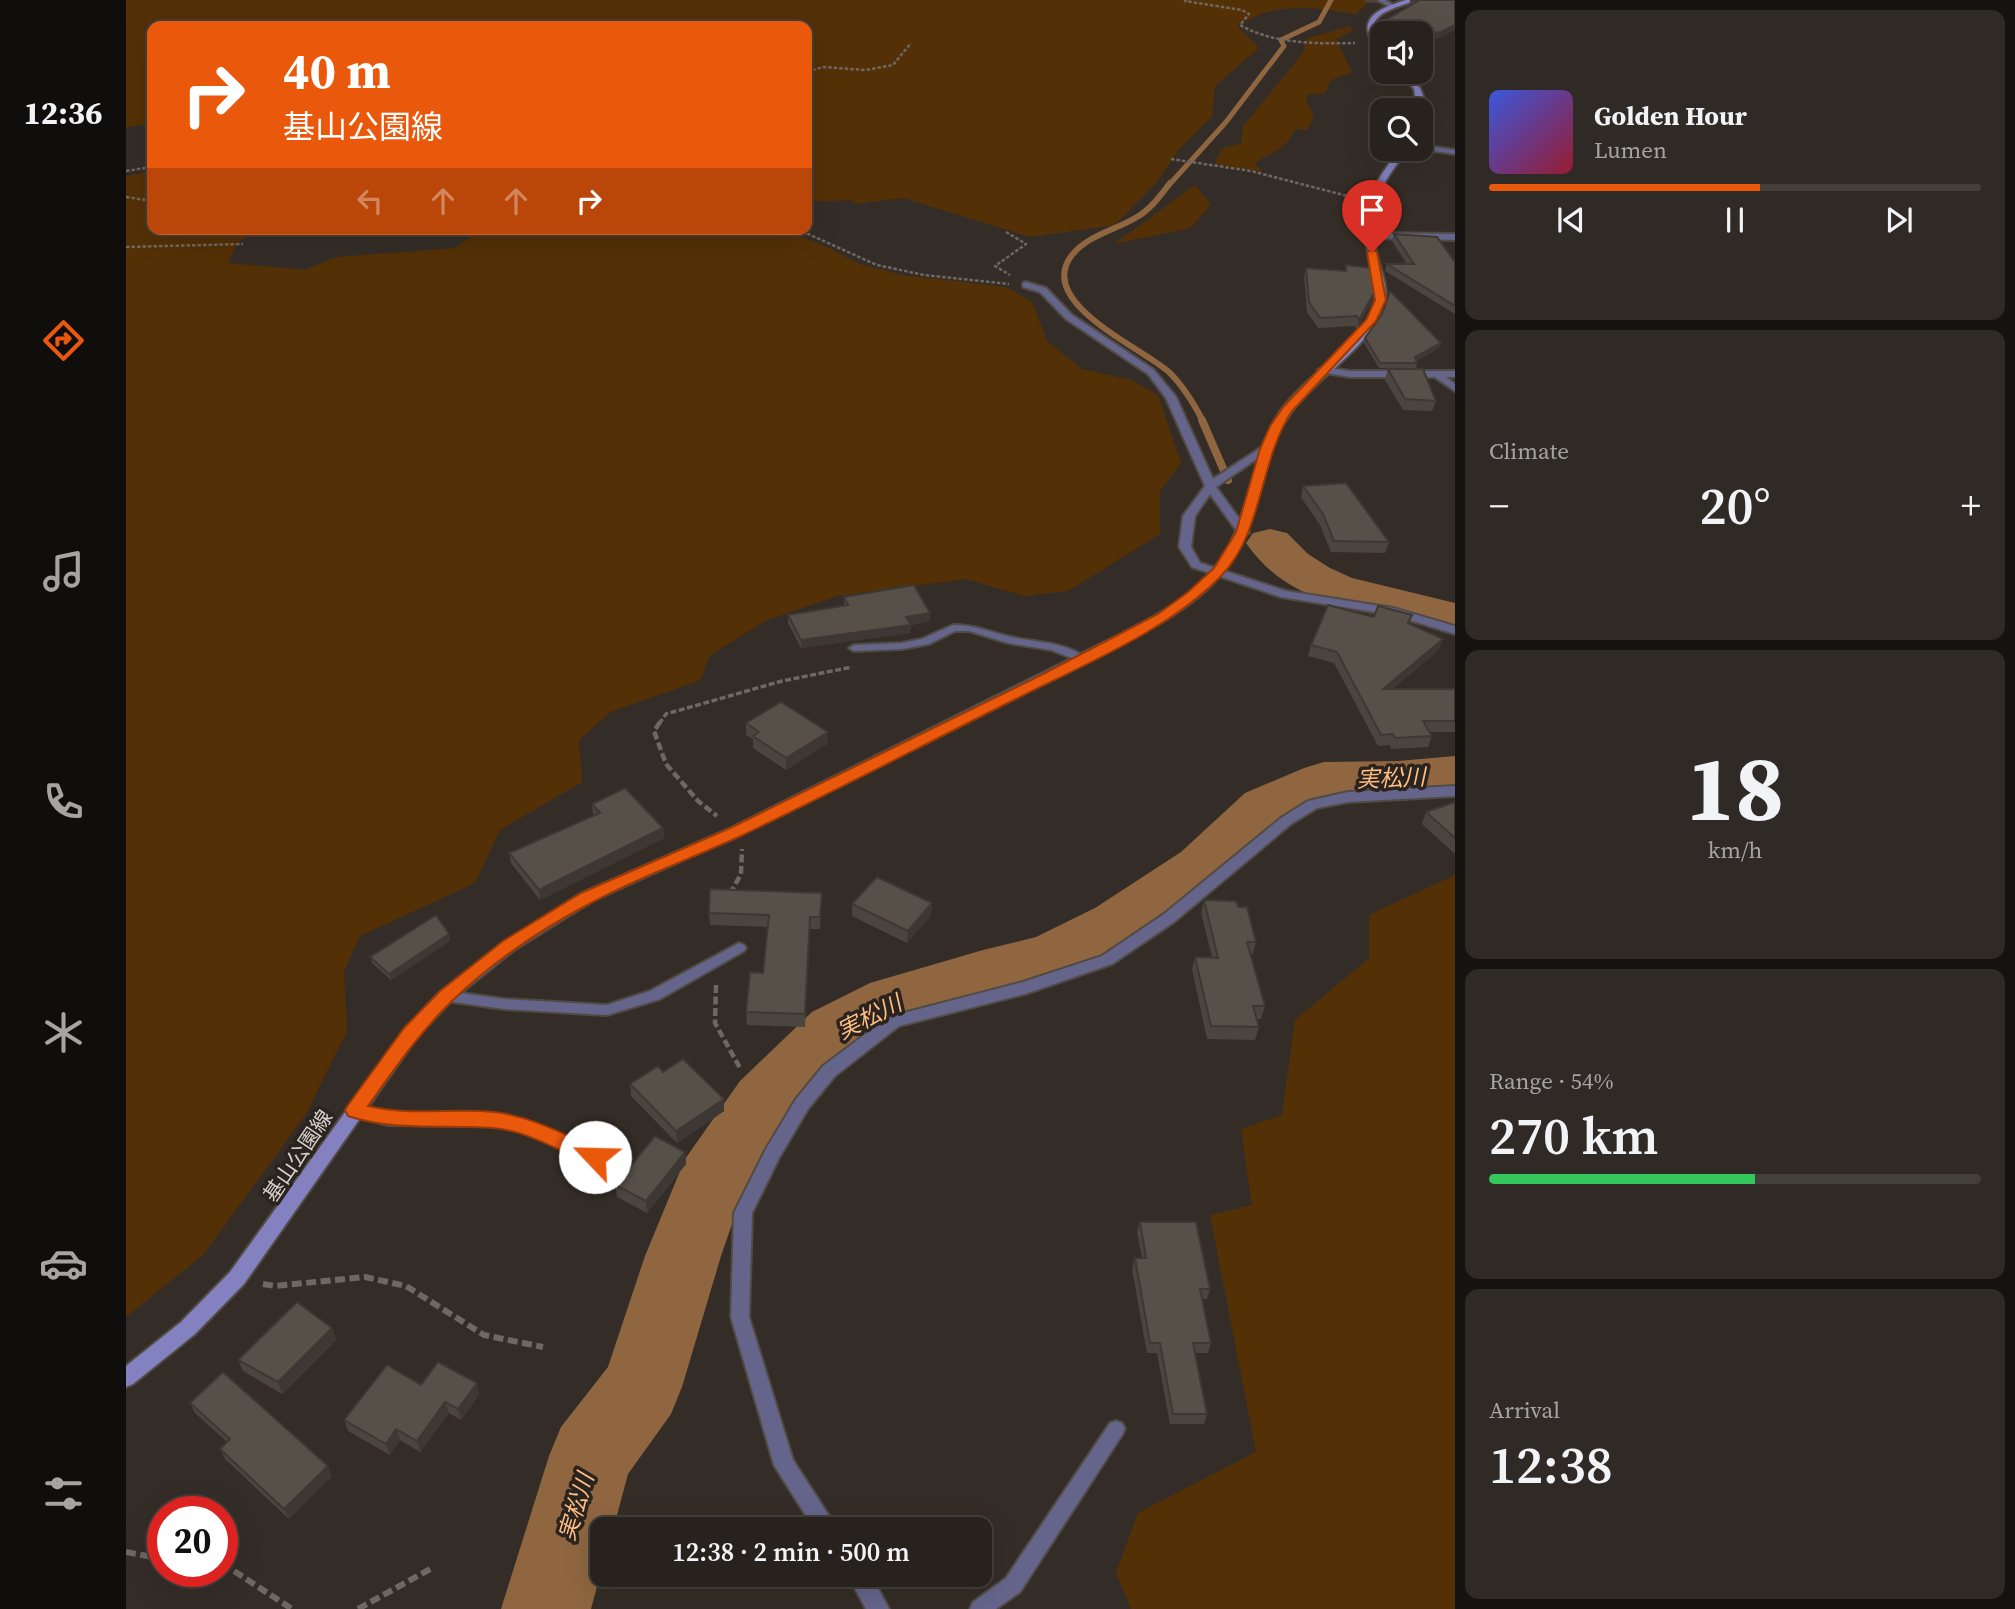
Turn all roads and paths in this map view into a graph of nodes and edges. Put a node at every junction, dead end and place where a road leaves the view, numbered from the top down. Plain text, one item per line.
1 (1187, 0) edge
2 (1380, 0) edge
3 (1413, 0) edge
4 (1392, 6) junction
5 (1371, 21) edge
6 (911, 43) dead end
7 (1370, 43) edge
8 (812, 70) edge
9 (1433, 149) edge
10 (1455, 152) edge
11 (1171, 159) dead end
12 (1395, 161) edge
13 (147, 168) edge
14 (126, 171) edge
15 (126, 197) edge
16 (147, 200) edge
17 (1369, 202) junction
18 (1006, 232) dead end
19 (810, 235) edge
20 (1367, 235) junction
21 (1455, 237) edge
22 (243, 244) dead end
23 (126, 247) edge
24 (1026, 285) junction
25 (1323, 370) junction
26 (1455, 374) edge
27 (1440, 376) junction
28 (1455, 388) edge
29 (1266, 449) junction
30 (1210, 486) junction
31 (1243, 532) junction
32 (1219, 571) junction
33 (1455, 631) edge
34 (854, 648) dead end
35 (1082, 659) junction
36 (1455, 791) edge
37 (738, 948) dead end
38 (446, 996) junction
39 (355, 1110) junction
40 (595, 1157) dead end
41 (237, 1278) junction
42 (543, 1347) dead end
43 (126, 1378) edge
44 (1116, 1429) dead end
45 (819, 1517) edge
46 (126, 1552) edge
47 (147, 1556) edge
48 (432, 1568) dead end
49 (238, 1574) edge
50 (866, 1587) edge
51 (292, 1609) edge
52 (358, 1609) edge
53 (878, 1609) edge
54 (981, 1609) edge

1 - 7 path
2 - 4 street
3 - 4 main road
4 - 5 main road
6 - 8 path
9 - 10 street
11 - 17 path
12 - 17 main road, 基山公園線
13 - 14 path
15 - 16 path
17 - 20 main road, 基山公園線
18 - 24 path
19 - 24 path
20 - 21 street
20 - 25 main road, 基山公園線
22 - 23 path
24 - 30 street
25 - 27 street
25 - 29 main road, 基山公園線
26 - 27 street
27 - 28 lane
29 - 30 street
29 - 31 main road, 基山公園線
30 - 31 street
30 - 32 street
31 - 32 main road, 基山公園線
32 - 33 street
32 - 35 main road, 基山公園線
34 - 35 lane
35 - 38 main road, 基山公園線
36 - 45 street
37 - 38 lane
38 - 39 main road, 基山公園線
39 - 40 lane
39 - 41 main road, 基山公園線
41 - 42 path
41 - 43 main road, 基山公園線
44 - 54 lane
46 - 47 path
48 - 52 path
49 - 51 path
50 - 53 street

